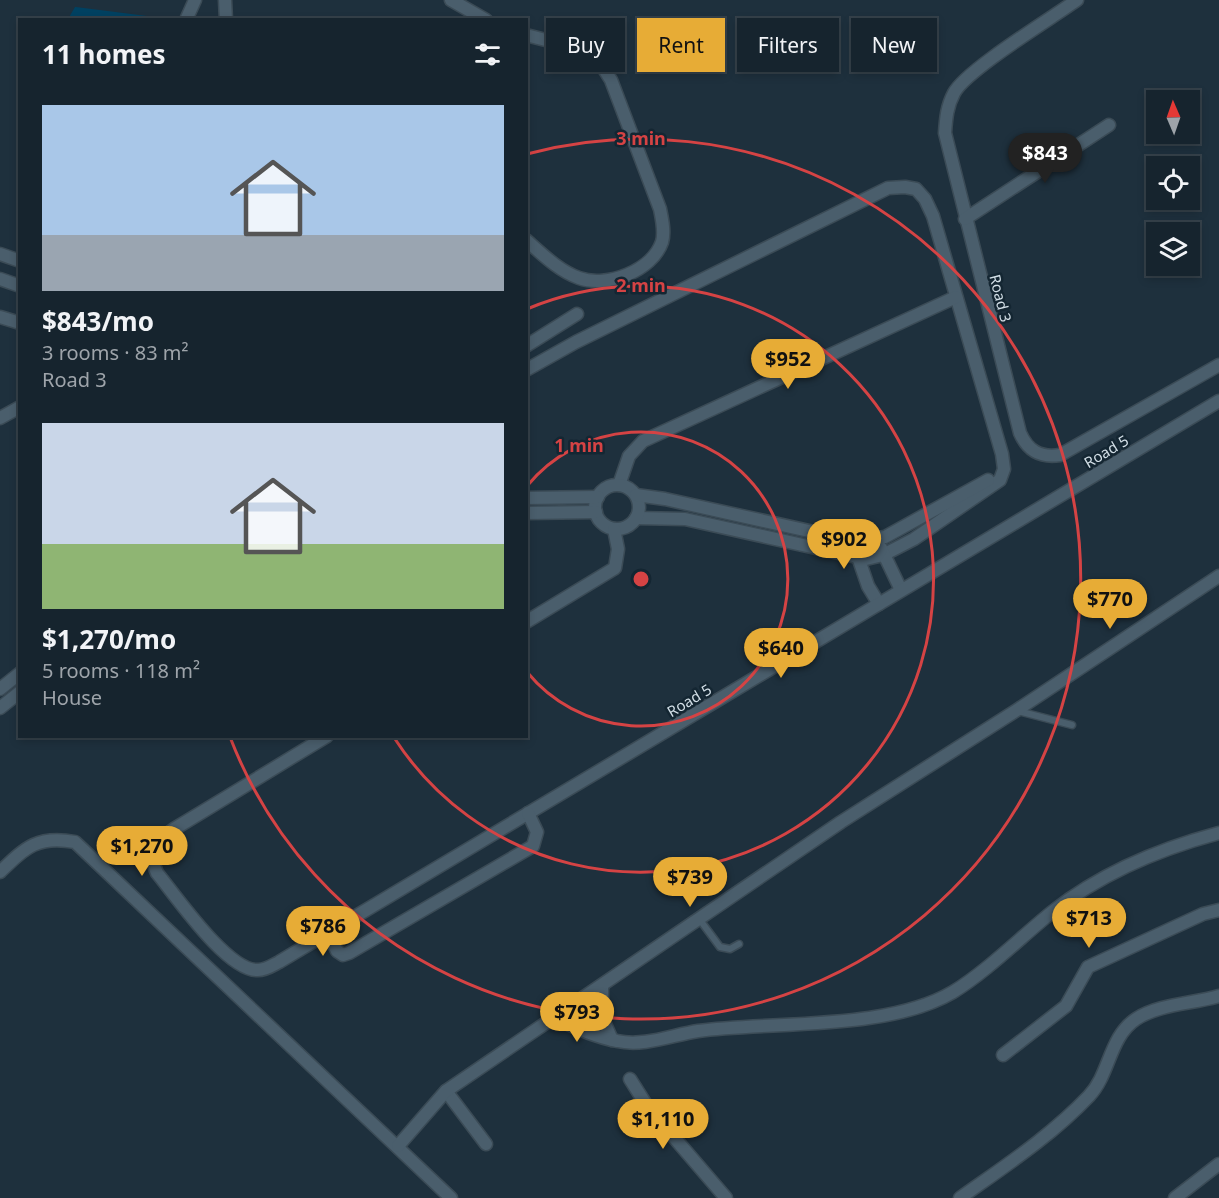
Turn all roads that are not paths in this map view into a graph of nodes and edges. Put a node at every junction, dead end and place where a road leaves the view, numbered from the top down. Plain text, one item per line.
1 (195, 0) edge
2 (225, 0) edge
3 (451, 0) edge
4 (1077, 0) edge
5 (187, 18) edge
6 (226, 18) edge
7 (482, 18) edge
8 (528, 36) edge
9 (1109, 125) dead end
10 (965, 219) junction
11 (528, 242) edge
12 (0, 254) edge
13 (18, 260) edge
14 (0, 279) edge
15 (18, 285) edge
16 (956, 297) junction
17 (577, 314) dead end
18 (0, 317) edge
19 (18, 323) edge
20 (528, 345) edge
21 (1219, 365) edge
22 (528, 369) edge
23 (1219, 401) edge
24 (18, 408) edge
25 (0, 418) edge
26 (1004, 469) junction
27 (620, 485) junction
28 (636, 495) junction
29 (598, 497) junction
30 (528, 498) edge
31 (596, 512) junction
32 (528, 513) edge
33 (636, 518) junction
34 (614, 529) junction
35 (880, 538) junction
36 (854, 541) junction
37 (883, 555) junction
38 (858, 558) junction
39 (1219, 576) edge
40 (901, 590) junction
41 (879, 604) junction
42 (528, 621) edge
43 (15, 676) edge
44 (0, 689) edge
45 (18, 693) edge
46 (0, 708) edge
47 (1017, 710) junction
48 (1072, 725) dead end
49 (324, 738) edge
50 (528, 813) junction
51 (1219, 832) edge
52 (0, 872) edge
53 (1219, 910) edge
54 (700, 920) junction
55 (327, 931) junction
56 (739, 944) dead end
57 (602, 986) junction
58 (1219, 996) edge
59 (554, 1017) junction
60 (612, 1040) junction
61 (1003, 1055) dead end
62 (630, 1079) dead end
63 (446, 1091) junction
64 (486, 1144) dead end
65 (398, 1146) junction
66 (1219, 1164) edge
67 (451, 1198) edge
68 (726, 1198) edge
69 (960, 1198) edge
70 (1175, 1198) edge

1 - 5 street
2 - 6 street
3 - 7 street
4 - 10 street, Road 3
8 - 11 street
9 - 10 street
10 - 21 street, Road 3
12 - 13 street
14 - 15 street
16 - 22 street
16 - 26 street
16 - 27 street
17 - 20 street
18 - 19 street
23 - 40 street, Road 5
24 - 25 street
26 - 35 street
26 - 37 street
27 - 28 street
27 - 29 street
28 - 33 street
28 - 36 street
29 - 30 street
29 - 31 street
31 - 32 street
31 - 34 street
33 - 34 street
33 - 38 street
34 - 42 street
35 - 36 street
35 - 37 street
36 - 38 street
37 - 38 street
37 - 40 street
38 - 41 street
39 - 47 street
40 - 41 street, Road 5
41 - 50 street, Road 5
43 - 44 street
45 - 46 street
47 - 48 lane
47 - 54 street
49 - 55 street, Road 5
50 - 55 street, Road 5
50 - 55 street
51 - 60 street
52 - 65 street
53 - 61 street
54 - 56 lane
54 - 57 street
57 - 59 street
57 - 60 street
58 - 69 street
59 - 60 street
59 - 63 street
62 - 68 street
63 - 64 street
63 - 65 street
65 - 67 street
66 - 70 street

